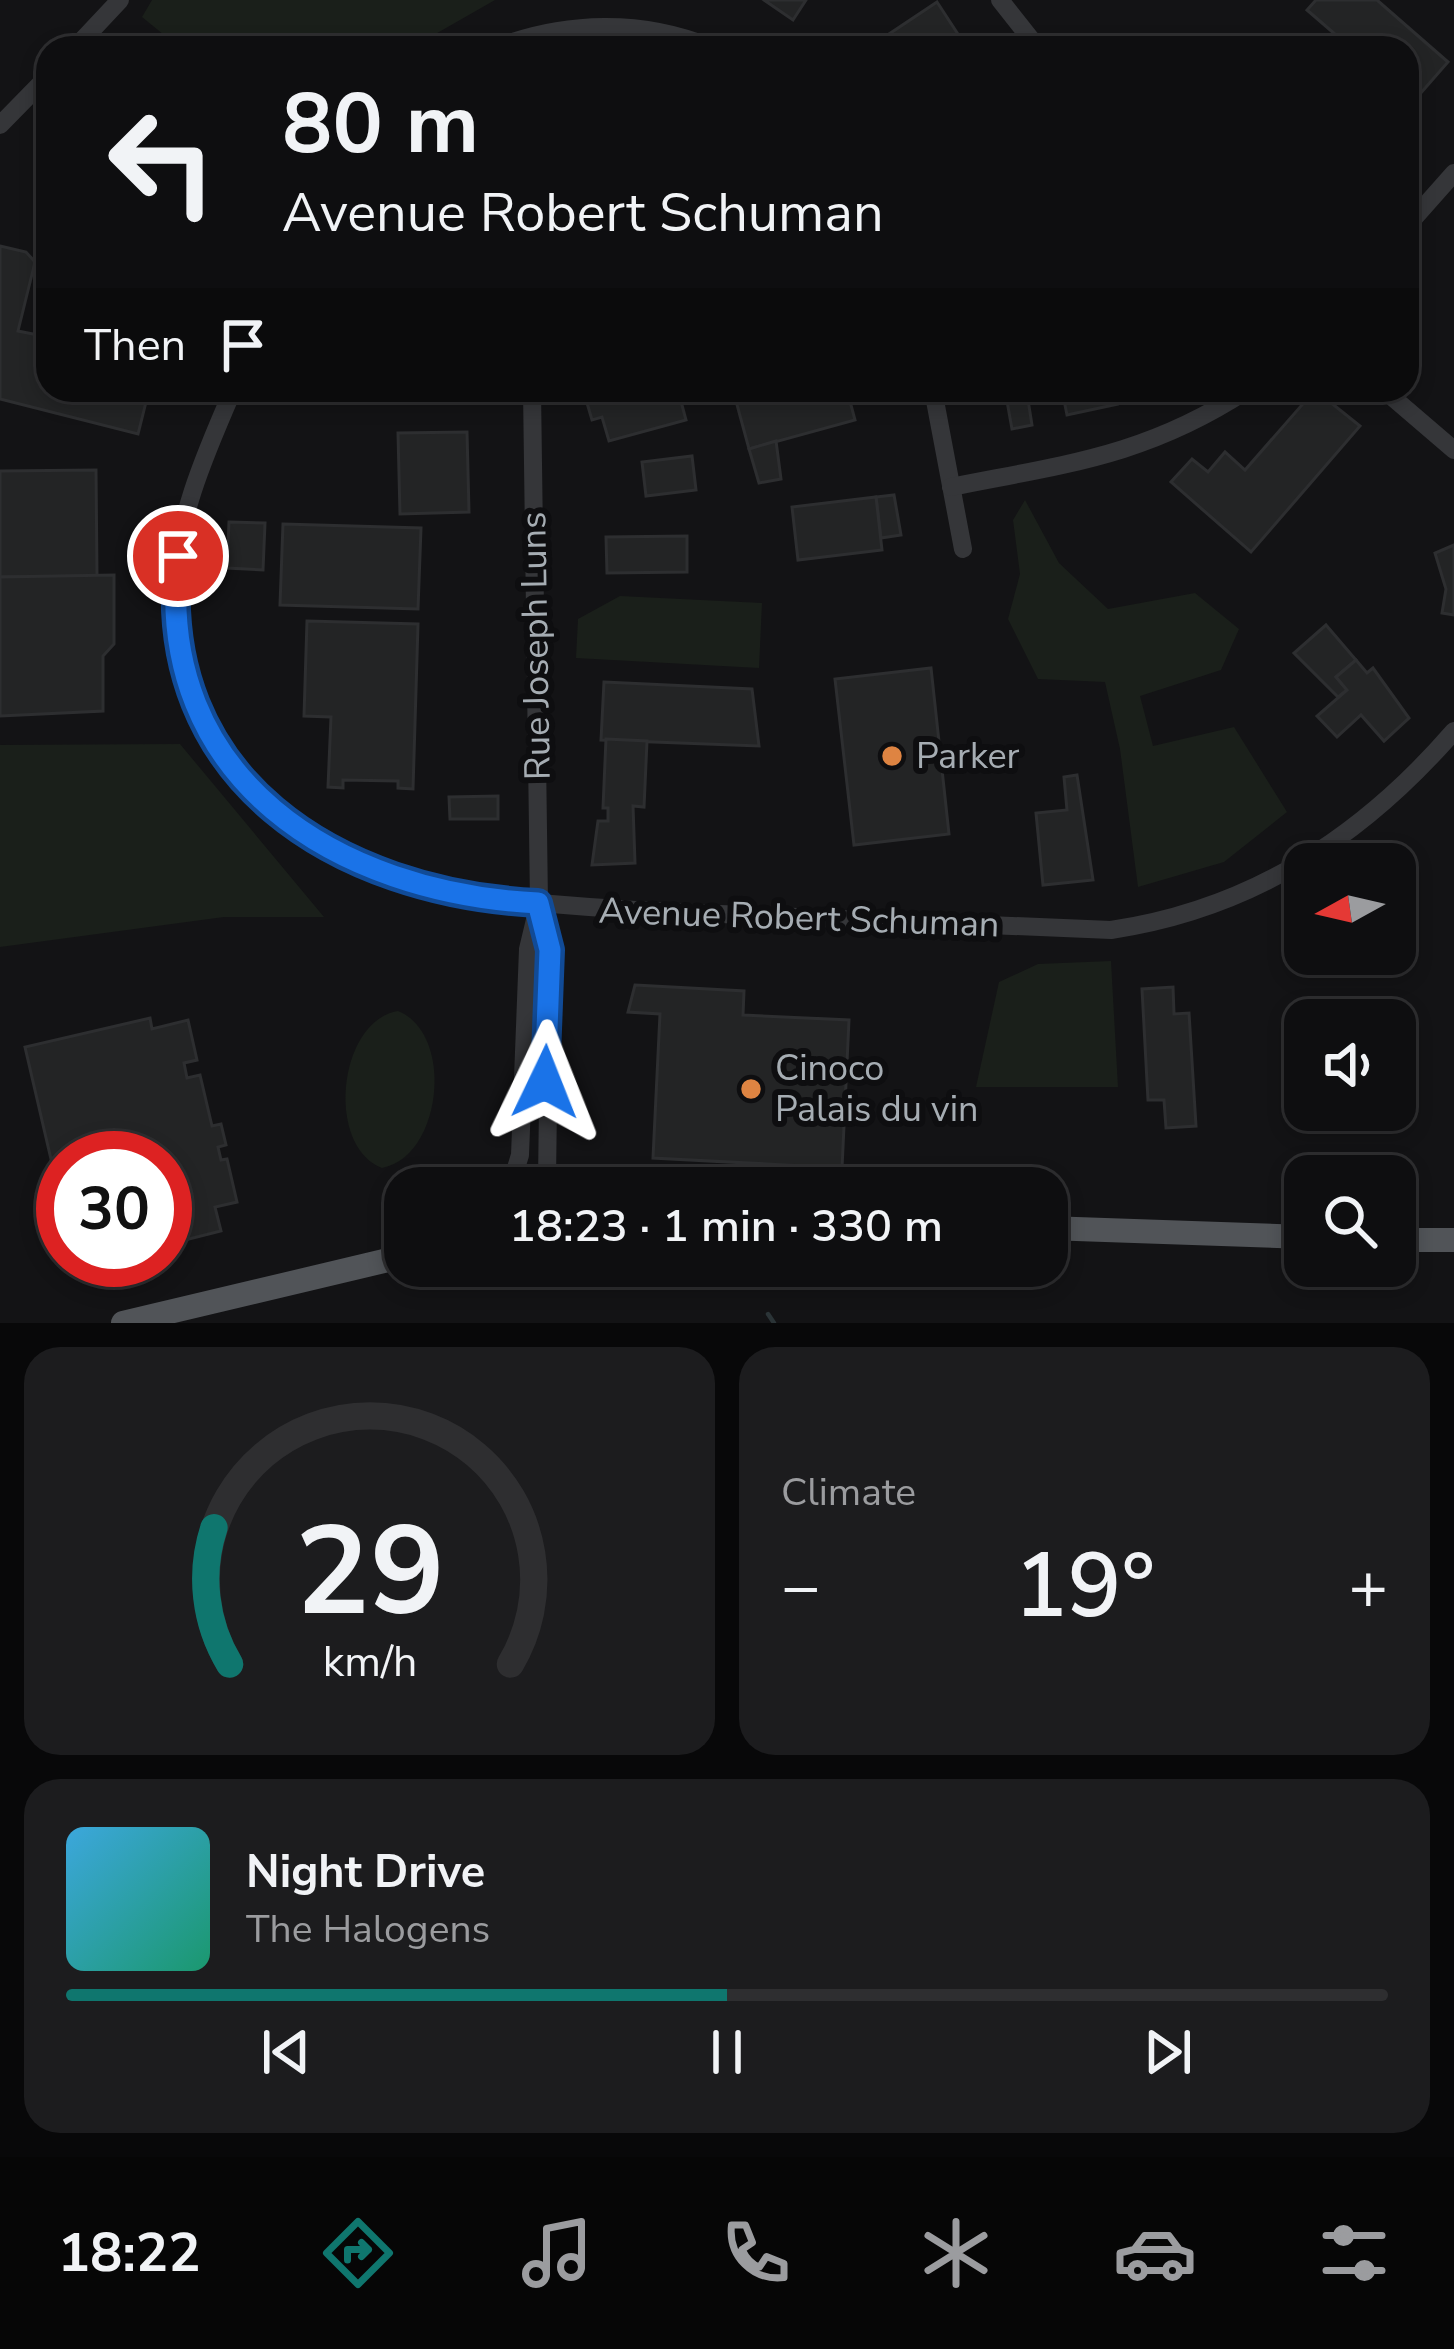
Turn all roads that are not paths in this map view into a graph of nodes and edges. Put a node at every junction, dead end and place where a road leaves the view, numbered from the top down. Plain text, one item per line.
1 (120, 0) edge
2 (1000, 0) edge
3 (86, 36) edge
4 (535, 36) edge
5 (676, 36) edge
6 (1029, 36) edge
7 (36, 88) edge
8 (0, 125) edge
9 (1454, 173) edge
10 (1419, 212) edge
11 (229, 402) edge
12 (532, 402) edge
13 (935, 402) edge
14 (1227, 402) edge
15 (1398, 402) edge
16 (1454, 450) edge
17 (951, 487) junction
18 (964, 549) dead end
19 (1454, 731) edge
20 (538, 903) junction
21 (514, 1167) edge
22 (553, 1167) edge
23 (1068, 1229) edge
24 (1284, 1236) edge
25 (1416, 1240) edge
26 (1454, 1240) edge
27 (384, 1261) edge
28 (123, 1323) edge

1 - 3 street
2 - 6 street
4 - 5 street
7 - 8 street
9 - 10 street
11 - 20 street, Avenue Robert Schuman
12 - 20 street, Rue Joseph Luns
13 - 17 street
14 - 17 street
15 - 16 street
17 - 18 street
19 - 20 street, Avenue Robert Schuman
20 - 21 street, Rue Joseph Luns
20 - 22 street, Rue Joseph Luns
23 - 24 main road
25 - 26 main road
27 - 28 main road

